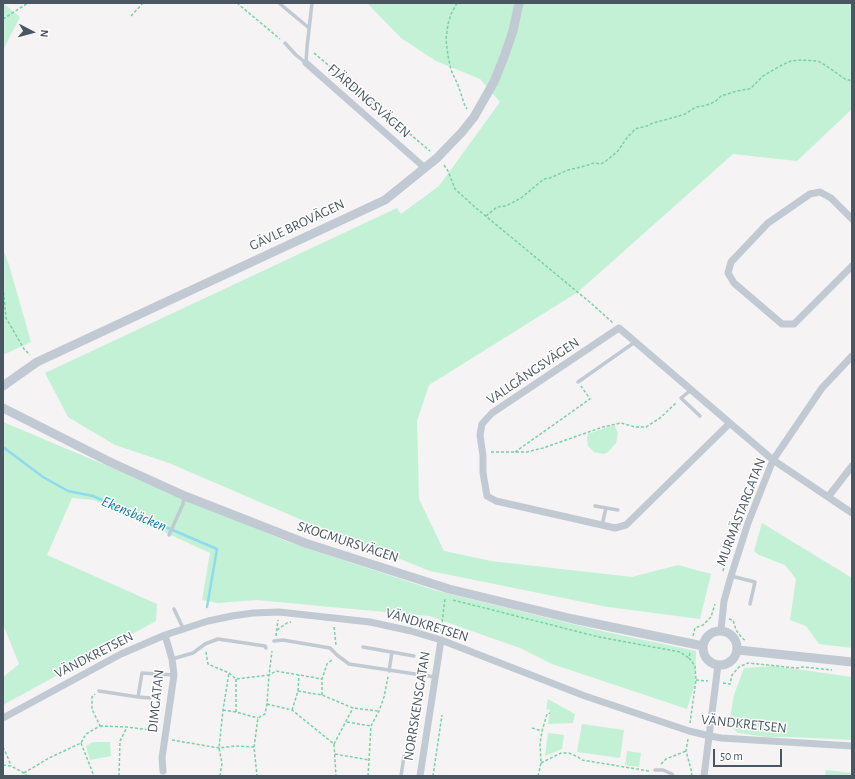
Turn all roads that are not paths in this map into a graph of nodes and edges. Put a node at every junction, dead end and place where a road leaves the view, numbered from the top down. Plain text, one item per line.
1 (279, 3) edge
2 (312, 3) edge
3 (519, 3) edge
4 (310, 28) junction
5 (285, 43) dead end
6 (306, 63) junction
7 (425, 168) junction
8 (852, 219) edge
9 (852, 266) edge
10 (635, 342) junction
11 (852, 356) edge
12 (578, 382) road end
13 (3, 386) edge
14 (691, 390) junction
15 (3, 408) edge
16 (700, 416) dead end
17 (730, 423) junction
18 (773, 460) junction
19 (852, 466) edge
20 (185, 496) junction
21 (828, 497) junction
22 (595, 506) dead end
23 (606, 508) junction
24 (618, 510) dead end
25 (852, 513) edge
26 (602, 525) junction
27 (169, 535) dead end
28 (731, 576) junction
29 (750, 604) dead end
30 (174, 609) dead end
31 (184, 630) junction
32 (721, 630) junction
33 (165, 635) junction
34 (441, 640) junction
35 (274, 641) road end
36 (703, 646) junction
37 (266, 648) dead end
38 (363, 648) dead end
39 (738, 650) junction
40 (392, 652) junction
41 (414, 656) dead end
42 (172, 659) junction
43 (852, 662) edge
44 (718, 666) junction
45 (389, 671) junction
46 (174, 676) junction
47 (435, 677) junction
48 (99, 691) road end
49 (138, 697) junction
50 (150, 698) dead end
51 (4, 718) edge
52 (710, 736) junction
53 (852, 746) edge
54 (404, 756) dead end
55 (655, 770) road end
56 (163, 772) dead end
57 (401, 776) edge
58 (420, 776) edge
59 (673, 776) edge
60 (704, 776) edge

1 - 4 lane
2 - 4 lane
3 - 7 street, GÄVLE BROVÄGEN
4 - 6 lane
5 - 6 lane, FJÄRDINGSVÄGEN
6 - 7 street, FJÄRDINGSVÄGEN
7 - 13 street, GÄVLE BROVÄGEN
8 - 9 street
10 - 12 lane
10 - 14 street, VALLGÅNGSVÄGEN
10 - 26 street, VALLGÅNGSVÄGEN
11 - 18 street, MURMÄSTARGATAN
14 - 16 lane
14 - 17 street, VALLGÅNGSVÄGEN
15 - 20 street, SKOGMURSVÄGEN
17 - 18 street, VALLGÅNGSVÄGEN
17 - 26 street, VALLGÅNGSVÄGEN
18 - 21 street, VALLGÅNGSVÄGEN
18 - 28 street, MURMÄSTARGATAN
19 - 21 street
20 - 27 lane
20 - 36 street, SKOGMURSVÄGEN
21 - 25 street, VALLGÅNGSVÄGEN
22 - 23 lane
23 - 24 lane
23 - 26 lane
28 - 29 lane
28 - 32 street, MURMÄSTARGATAN
30 - 31 lane
31 - 33 street, VÄNDKRETSEN
31 - 34 street, VÄNDKRETSEN
32 - 36 street
32 - 39 street
33 - 42 street, DIMGATAN
33 - 51 street, VÄNDKRETSEN
34 - 47 street, NORRSKENSGATAN
34 - 52 street, VÄNDKRETSEN
35 - 45 lane
36 - 44 street
37 - 42 lane
38 - 40 lane
39 - 43 street
39 - 44 street
40 - 41 lane
40 - 45 lane
42 - 46 street, DIMGATAN
44 - 52 street
45 - 47 lane
46 - 49 lane
46 - 56 street, DIMGATAN
47 - 58 street, NORRSKENSGATAN
48 - 49 lane
49 - 50 lane
52 - 53 street, VÄNDKRETSEN
52 - 60 street
54 - 57 lane
55 - 59 lane

